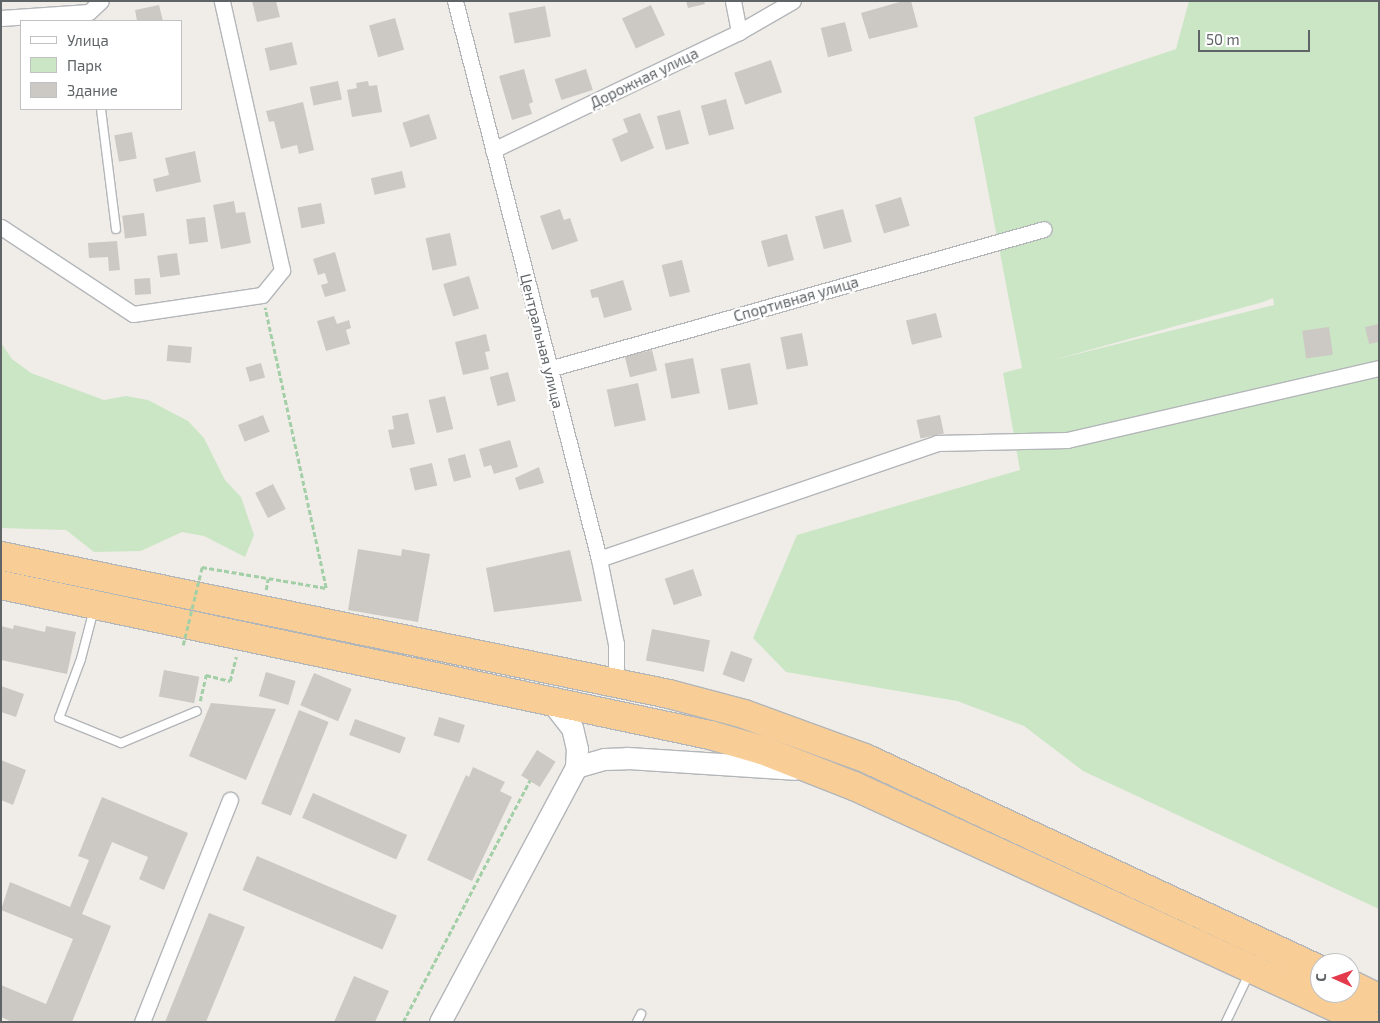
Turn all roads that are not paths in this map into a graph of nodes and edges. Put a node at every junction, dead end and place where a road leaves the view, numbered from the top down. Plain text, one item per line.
1 (101, 1) edge
2 (222, 1) edge
3 (455, 1) edge
4 (733, 1) edge
5 (793, 1) edge
6 (89, 16) edge
7 (1, 18) edge
8 (739, 32) junction
9 (101, 110) edge
10 (494, 150) junction
11 (1, 227) edge
12 (116, 229) dead end
13 (1044, 229) dead end
14 (1379, 368) edge
15 (549, 369) junction
16 (1, 556) edge
17 (598, 559) junction
18 (1, 585) edge
19 (95, 604) junction
20 (616, 683) junction
21 (551, 701) junction
22 (197, 711) road end
23 (576, 767) junction
24 (827, 774) junction
25 (230, 800) dead end
26 (1310, 965) edge
27 (1251, 968) junction
28 (1360, 989) edge
29 (1379, 998) edge
30 (641, 1014) dead end
31 (142, 1022) edge
32 (440, 1022) edge
33 (637, 1022) edge
34 (1226, 1022) edge
35 (1367, 1022) edge

1 - 6 street
2 - 11 street
3 - 10 street, Центральная улица
4 - 8 street
5 - 8 street, Дорожная улица
6 - 7 street
8 - 10 street, Дорожная улица
9 - 12 lane
10 - 15 street, Центральная улица
13 - 15 street, Спортивная улица
14 - 17 street
15 - 17 street, Центральная улица
16 - 20 highway
17 - 20 street, Центральная улица
18 - 19 highway
19 - 21 highway
19 - 22 lane
20 - 26 highway
21 - 23 street
21 - 24 highway
23 - 24 street
23 - 32 street
24 - 27 highway
25 - 31 street
27 - 34 lane
27 - 35 highway
28 - 29 highway
30 - 33 lane

